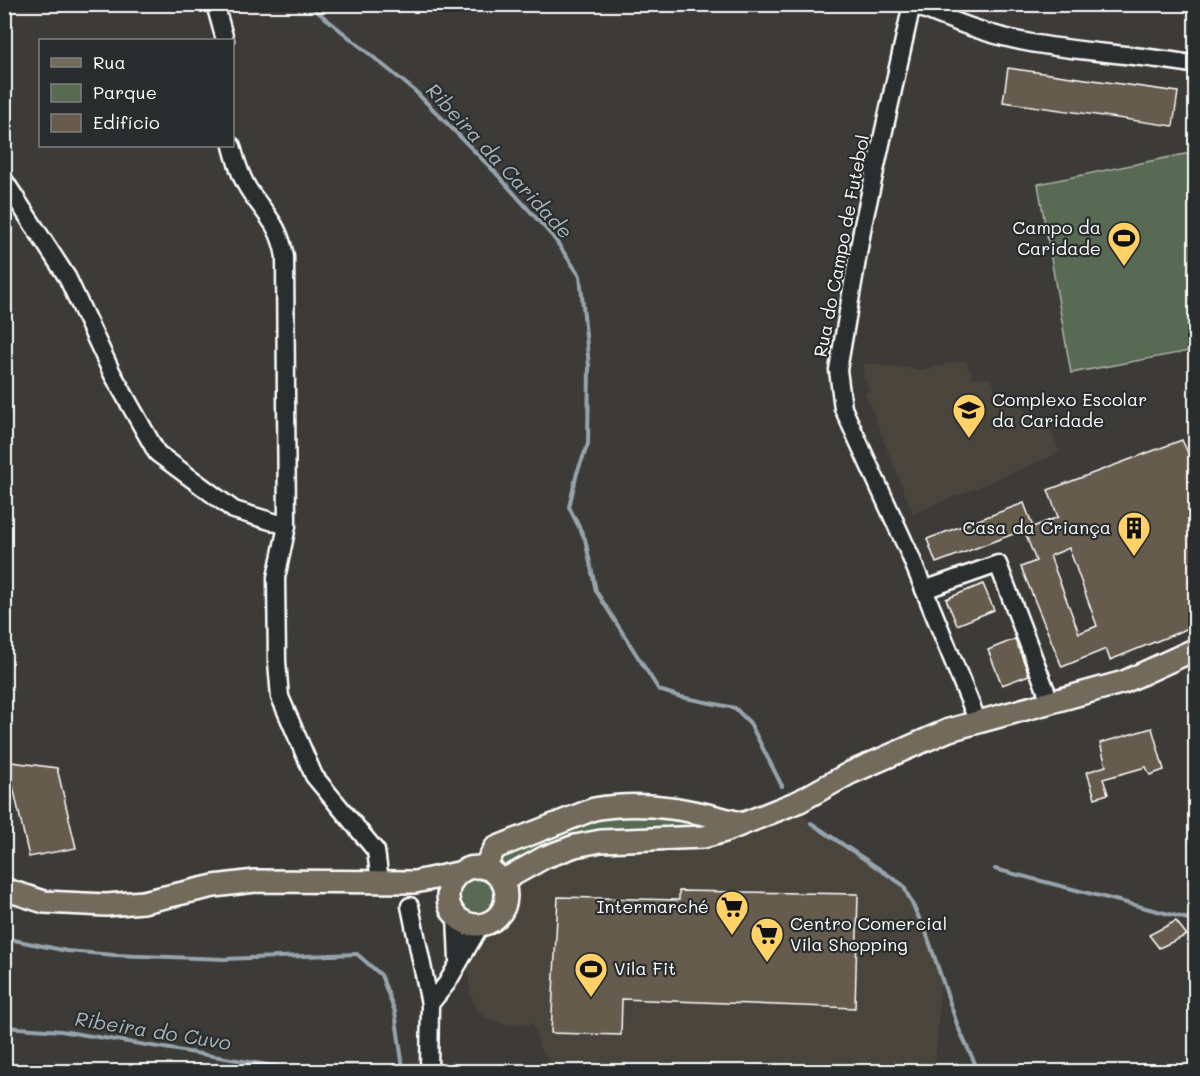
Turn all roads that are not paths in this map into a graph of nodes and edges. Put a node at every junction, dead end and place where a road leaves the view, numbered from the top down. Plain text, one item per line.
1 (215, 4) edge
2 (912, 5) edge
3 (225, 39) edge
4 (1196, 65) edge
5 (232, 147) edge
6 (4, 180) edge
7 (287, 526) junction
8 (924, 590) junction
9 (1196, 650) edge
10 (1050, 701) junction
11 (978, 722) junction
12 (743, 824) junction
13 (484, 868) junction
14 (458, 873) junction
15 (502, 880) junction
16 (380, 881) junction
17 (415, 882) junction
18 (4, 889) edge
19 (410, 906) dead end
20 (453, 911) junction
21 (481, 924) junction
22 (458, 961) junction
23 (430, 1004) junction
24 (429, 1065) edge

1 - 3 street
2 - 4 street
2 - 8 street, Rua do Campo de Futebol
5 - 7 street
6 - 7 street
7 - 16 street
8 - 10 street
8 - 11 street, Rua do Campo de Futebol
9 - 10 main road
10 - 11 main road
11 - 12 main road
12 - 13 main road
12 - 15 main road
13 - 14 main road
13 - 15 main road
14 - 17 main road
14 - 20 main road
15 - 21 main road
16 - 17 main road
16 - 18 main road
17 - 20 main road
19 - 23 street
20 - 21 main road
20 - 22 street
21 - 22 street
22 - 23 street
23 - 24 street

